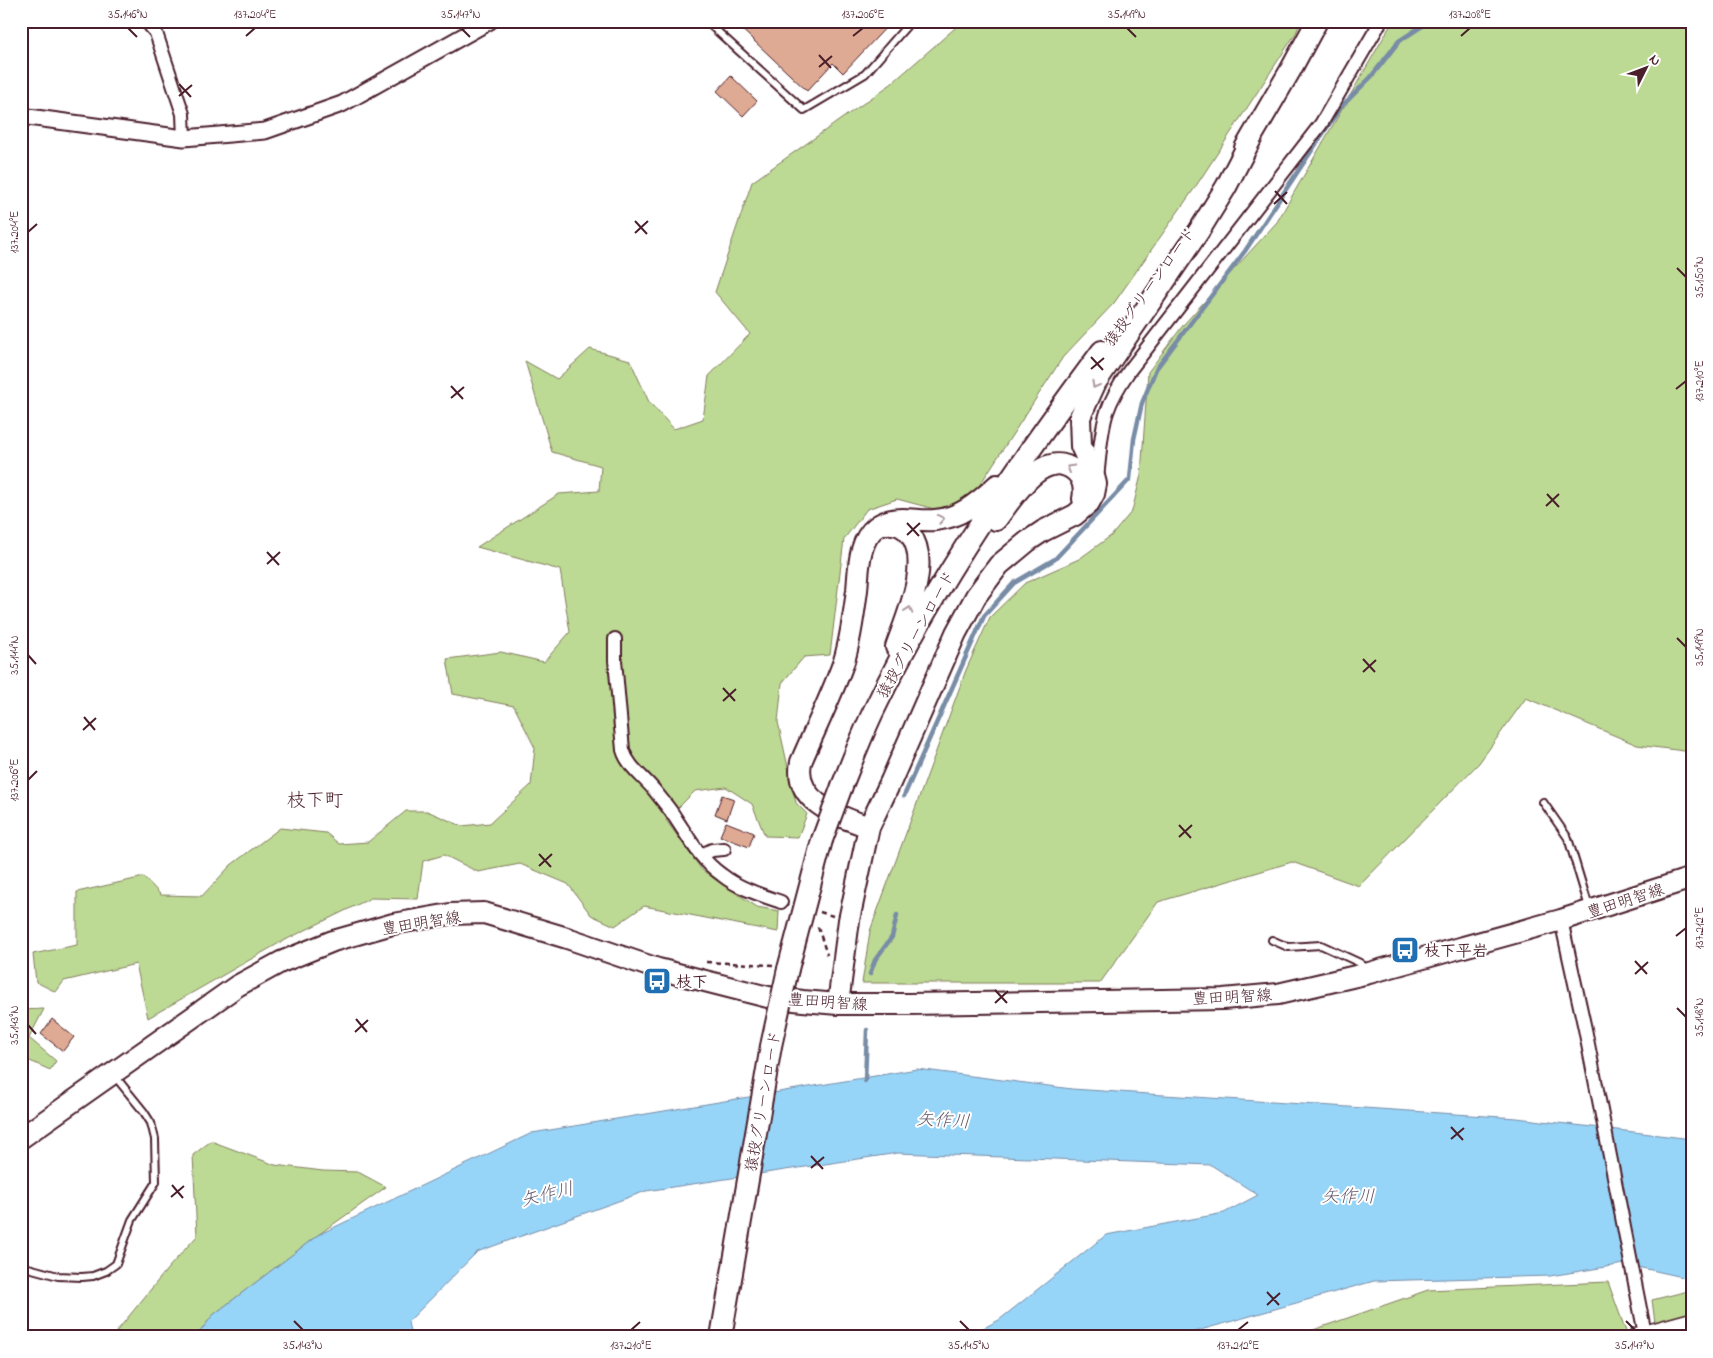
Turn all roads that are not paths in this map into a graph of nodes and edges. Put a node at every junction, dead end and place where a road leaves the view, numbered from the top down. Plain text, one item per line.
1 (146, 21) edge
2 (490, 21) edge
3 (706, 21) edge
4 (911, 21) edge
5 (1317, 21) edge
6 (1381, 21) edge
7 (21, 116) edge
8 (1252, 137) junction
9 (184, 138) junction
10 (1015, 469) junction
11 (1096, 484) junction
12 (1064, 521) junction
13 (877, 526) junction
14 (615, 639) dead end
15 (906, 648) junction
16 (876, 706) junction
17 (1543, 802) dead end
18 (869, 827) junction
19 (724, 849) dead end
20 (700, 855) junction
21 (1692, 878) edge
22 (781, 902) dead end
23 (1590, 911) junction
24 (1561, 920) junction
25 (1272, 940) dead end
26 (1369, 973) junction
27 (838, 1004) junction
28 (112, 1073) junction
29 (21, 1138) edge
30 (21, 1266) edge
31 (1692, 1322) edge
32 (1641, 1329) edge
33 (721, 1337) edge

1 - 9 street
2 - 9 street
3 - 4 lane
5 - 8 main road, 猿投グリーンロード
6 - 11 street
7 - 9 street
8 - 10 main road, 猿投グリーンロード
8 -> 11 main road
13 -> 10 main road
10 - 15 main road, 猿投グリーンロード
11 - 12 main road
12 -> 15 main road
12 - 18 main road
16 -> 13 main road
13 - 18 main road
14 - 20 street
15 - 16 main road, 猿投グリーンロード
16 - 33 main road, 猿投グリーンロード, bridge
17 - 23 lane
18 - 27 main road
19 - 20 street
20 - 22 street
21 - 23 main road, 豊田明智線
23 - 24 main road, 豊田明智線
24 - 26 main road, 豊田明智線
24 - 32 street
25 - 26 lane
26 - 27 main road, 豊田明智線
27 - 28 main road, 豊田明智線
28 - 29 main road, 豊田明智線
28 - 30 lane
31 - 32 main road

